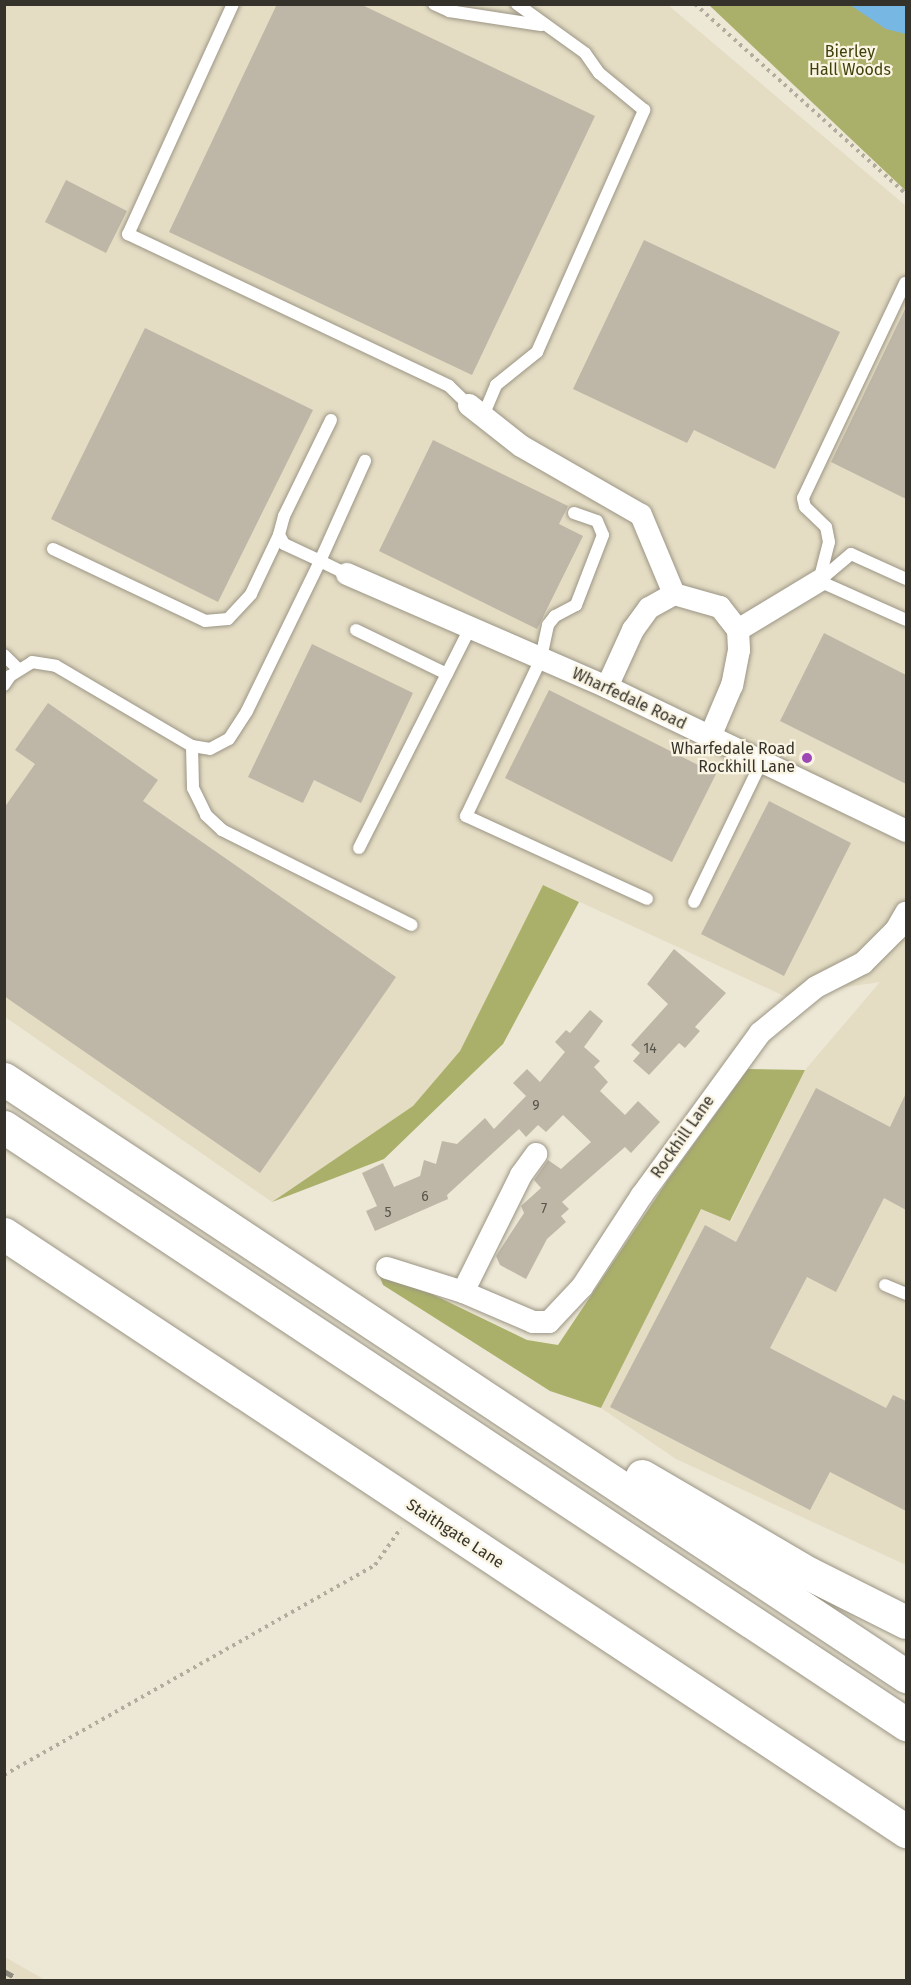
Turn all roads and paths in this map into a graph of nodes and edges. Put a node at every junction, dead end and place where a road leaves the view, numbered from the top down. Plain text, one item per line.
1 (233, 4) edge
2 (434, 4) edge
3 (517, 4) edge
4 (695, 4) edge
5 (542, 25) junction
6 (906, 194) edge
7 (905, 283) edge
8 (476, 410) junction
9 (331, 420) dead end
10 (365, 461) dead end
11 (574, 513) dead end
12 (279, 535) junction
13 (53, 549) dead end
14 (320, 561) junction
15 (347, 574) joint
16 (906, 579) edge
17 (819, 581) junction
18 (674, 594) junction
19 (906, 620) edge
20 (470, 628) junction
21 (356, 630) dead end
22 (738, 630) junction
23 (4, 655) edge
24 (541, 659) junction
25 (20, 670) junction
26 (447, 674) junction
27 (4, 685) edge
28 (607, 687) junction
29 (710, 737) junction
30 (192, 746) junction
31 (761, 763) junction
32 (906, 831) edge
33 (359, 848) dead end
34 (647, 898) dead end
35 (694, 902) dead end
36 (906, 913) edge
37 (412, 926) dead end
38 (4, 1079) edge
39 (4, 1128) edge
40 (536, 1154) dead end
41 (4, 1234) edge
42 (387, 1268) dead end
43 (885, 1285) dead end
44 (464, 1293) junction
45 (906, 1294) edge
46 (528, 1426) junction
47 (414, 1507) junction
48 (906, 1622) edge
49 (906, 1676) edge
50 (906, 1724) edge
51 (4, 1775) edge
52 (906, 1831) edge

1 - 8 lane
2 - 5 lane
3 - 5 lane
4 - 6 path
5 - 8 lane
7 - 17 lane
8 - 18 street
9 - 12 lane
10 - 14 lane
11 - 24 lane
12 - 13 lane
12 - 14 lane
14 - 15 lane
14 - 30 lane
15 - 20 street, Wharfedale Road
16 - 17 lane
17 - 19 lane
17 - 22 street
18 - 22 street
18 - 28 street
20 - 24 street, Wharfedale Road
20 - 26 lane
21 - 26 lane
22 - 29 street
23 - 25 lane
24 - 28 street, Wharfedale Road
24 - 34 lane
25 - 27 lane
25 - 30 lane
26 - 33 lane
28 - 29 street, Wharfedale Road
29 - 31 street, Wharfedale Road
30 - 37 lane
31 - 32 street, Wharfedale Road
31 - 35 lane
36 - 44 street, Rockhill Lane
38 - 46 main road
39 - 50 main road
40 - 44 street
41 - 47 main road, Staithgate Lane
42 - 44 street, Rockhill Lane
43 - 45 lane
46 - 48 main road
46 - 49 main road
47 - 51 path
47 - 52 main road, Staithgate Lane

